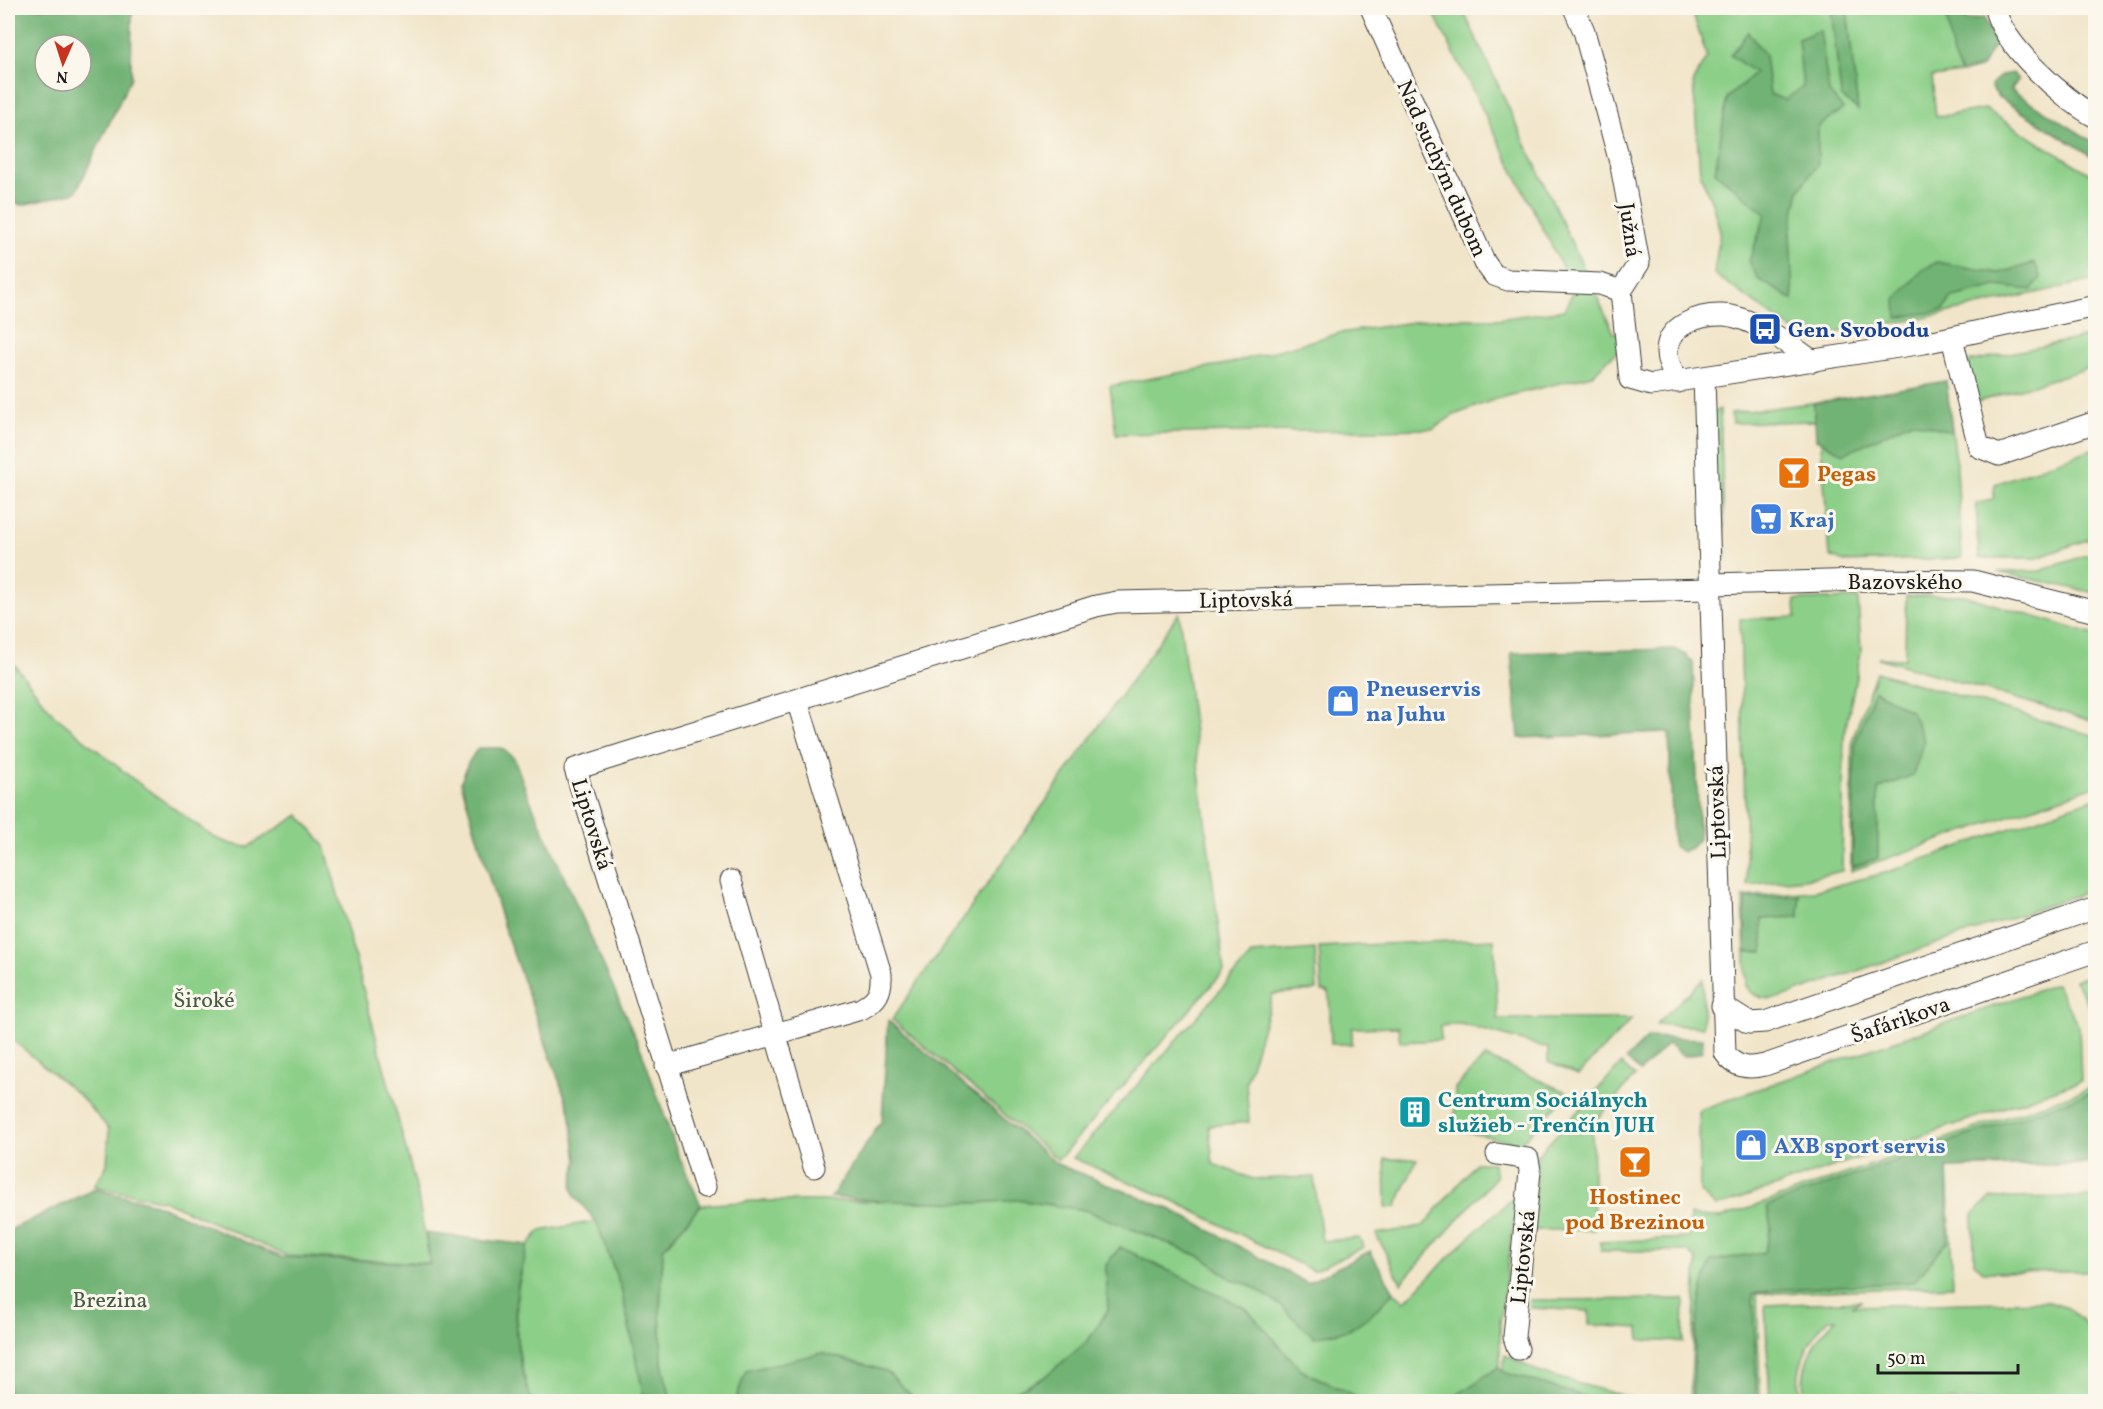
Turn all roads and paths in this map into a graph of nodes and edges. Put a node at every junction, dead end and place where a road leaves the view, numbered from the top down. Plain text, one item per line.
1 (1371, 8) edge
2 (1574, 8) edge
3 (1995, 8) edge
4 (2096, 117) edge
5 (1621, 291) junction
6 (2096, 306) edge
7 (1952, 338) junction
8 (1813, 361) junction
9 (1704, 377) junction
10 (1678, 382) junction
11 (2096, 422) edge
12 (1710, 586) junction
13 (2096, 612) edge
14 (797, 700) junction
15 (731, 881) dead end
16 (2096, 908) edge
17 (2096, 951) edge
18 (1722, 1006) junction
19 (775, 1034) junction
20 (1723, 1035) joint
21 (666, 1066) junction
22 (1497, 1154) dead end
23 (814, 1167) dead end
24 (705, 1188) dead end
25 (1518, 1349) dead end

1 - 5 street, Nad suchým dubom
2 - 5 street, Južná
3 - 4 street
5 - 10 street, Južná
6 - 7 street
7 - 8 street
7 - 11 street
8 - 9 street
8 - 10 street
9 - 10 street, Južná
9 - 12 street, Liptovská
12 - 13 street, Bazovského
12 - 14 street, Liptovská
12 - 18 street, Liptovská
14 - 19 street
14 - 21 street, Liptovská
15 - 19 street
16 - 18 street, Šafárikova
17 - 20 street, Šafárikova
18 - 20 street, Liptovská
19 - 21 street
19 - 23 street
21 - 24 street, Liptovská
22 - 25 street, Liptovská

